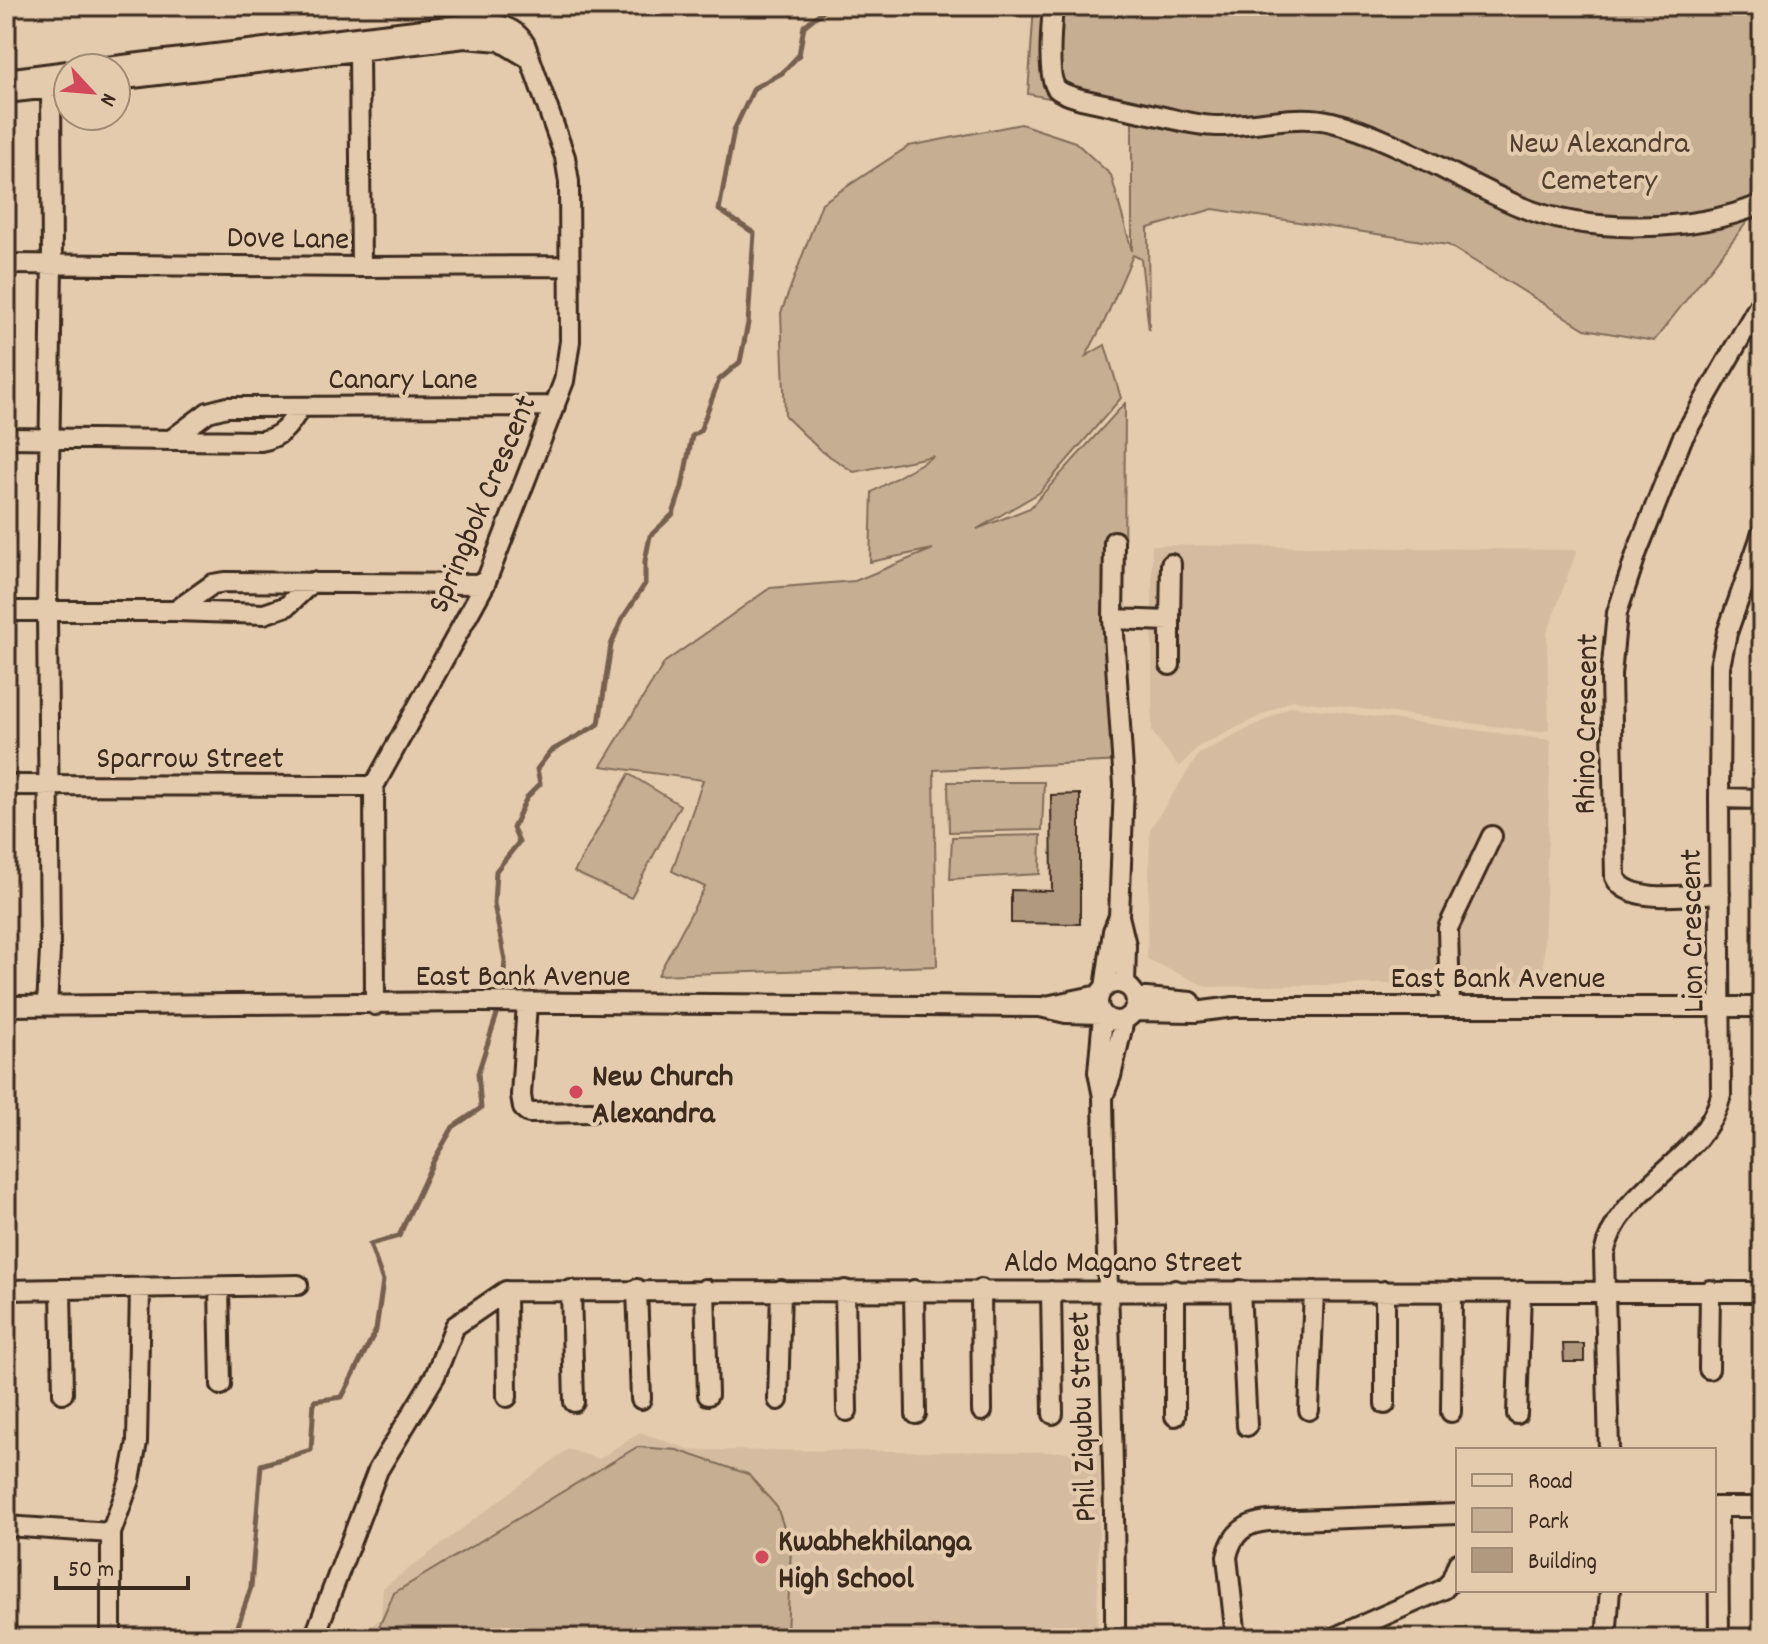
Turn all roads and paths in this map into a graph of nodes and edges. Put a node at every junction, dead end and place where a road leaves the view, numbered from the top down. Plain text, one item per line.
1 (1053, 6) edge
2 (359, 53) junction
3 (530, 59) junction
4 (132, 64) edge
5 (52, 73) edge
6 (132, 78) edge
7 (6, 79) edge
8 (52, 87) edge
9 (6, 93) edge
10 (58, 132) edge
11 (1762, 204) edge
12 (52, 263) junction
13 (6, 264) edge
14 (568, 266) junction
15 (361, 267) junction
16 (1762, 300) edge
17 (555, 406) junction
18 (300, 408) junction
19 (6, 438) edge
20 (51, 438) junction
21 (172, 439) junction
22 (1762, 533) edge
23 (1114, 541) dead end
24 (1757, 562) edge
25 (1171, 564) dead end
26 (312, 582) junction
27 (485, 584) junction
28 (6, 611) edge
29 (175, 611) junction
30 (47, 612) junction
31 (1113, 619) junction
32 (1170, 621) junction
33 (1170, 665) dead end
34 (6, 785) edge
35 (49, 785) junction
36 (374, 786) junction
37 (1719, 798) junction
38 (1762, 799) edge
39 (1492, 836) dead end
40 (1720, 893) junction
41 (1119, 916) junction
42 (521, 1003) junction
43 (1102, 1003) junction
44 (1130, 1003) junction
45 (375, 1005) junction
46 (6, 1006) edge
47 (47, 1006) junction
48 (1450, 1006) junction
49 (1722, 1007) junction
50 (1762, 1007) edge
51 (1103, 1097) junction
52 (591, 1112) dead end
53 (298, 1285) dead end
54 (219, 1287) junction
55 (140, 1289) junction
56 (637, 1289) junction
57 (705, 1289) junction
58 (981, 1289) junction
59 (6, 1290) edge
60 (61, 1290) junction
61 (571, 1290) junction
62 (781, 1290) junction
63 (845, 1290) junction
64 (914, 1290) junction
65 (1106, 1290) junction
66 (1175, 1290) junction
67 (1240, 1290) junction
68 (1710, 1290) junction
69 (506, 1291) junction
70 (1051, 1291) junction
71 (1314, 1291) junction
72 (1385, 1291) junction
73 (1452, 1291) junction
74 (1521, 1291) junction
75 (1605, 1292) junction
76 (1762, 1292) edge
77 (1709, 1369) dead end
78 (221, 1385) dead end
79 (63, 1393) dead end
80 (708, 1395) dead end
81 (507, 1397) dead end
82 (641, 1399) dead end
83 (778, 1400) dead end
84 (574, 1402) dead end
85 (1385, 1404) dead end
86 (1309, 1410) dead end
87 (847, 1411) dead end
88 (982, 1411) dead end
89 (1451, 1412) dead end
90 (916, 1414) dead end
91 (1053, 1414) dead end
92 (1517, 1414) dead end
93 (1175, 1416) dead end
94 (1247, 1426) dead end
95 (1609, 1448) edge
96 (1716, 1507) edge
97 (1762, 1507) edge
98 (1456, 1514) edge
99 (6, 1526) edge
100 (111, 1533) junction
101 (1456, 1568) edge
102 (1610, 1592) edge
103 (111, 1638) edge
104 (314, 1638) edge
105 (1115, 1638) edge
106 (1236, 1638) edge
107 (1333, 1638) edge
108 (1606, 1638) edge
109 (1719, 1638) edge

1 - 11 street
2 - 3 street
2 - 6 street
2 - 15 street
3 - 4 street, Springbok Crescent
3 - 14 street, Springbok Crescent
5 - 7 street
8 - 9 street
10 - 12 street
12 - 13 street, Dove Lane
12 - 15 street, Dove Lane
12 - 20 street
14 - 15 street, Dove Lane
14 - 17 street, Springbok Crescent
16 - 40 street, Rhino Crescent
17 - 18 street, Canary Lane
17 - 27 street, Springbok Crescent
18 - 21 street, Canary Lane
18 - 21 street, Canary Lane
19 - 20 street, Canary Lane
20 - 21 street, Canary Lane
20 - 30 street
22 - 24 street, Lion Crescent
23 - 31 street
24 - 37 street, Lion Crescent
25 - 32 street
26 - 27 street
26 - 29 street
26 - 29 street
27 - 36 street, Springbok Crescent
28 - 30 street
29 - 30 street
30 - 35 street
31 - 32 street
31 - 41 street
32 - 33 street
34 - 35 street, Sparrow Street
35 - 36 street, Sparrow Street
35 - 47 street
36 - 45 street, Springbok Crescent
37 - 38 street
37 - 40 street, Lion Crescent
39 - 48 street
40 - 49 street, Lion Crescent
41 - 43 street, Phil Ziqubu Street
41 - 44 street, Phil Ziqubu Street
42 - 43 street, East Bank Avenue
42 - 45 street, East Bank Avenue
42 - 52 street
43 - 44 street
43 - 44 street
43 - 51 street, Phil Ziqubu Street
44 - 48 street, East Bank Avenue
44 - 51 street, Phil Ziqubu Street
45 - 47 street, East Bank Avenue
46 - 47 street, East Bank Avenue
48 - 49 street, East Bank Avenue
49 - 50 street, East Bank Avenue
49 - 75 street, Lion Crescent
51 - 65 street, Phil Ziqubu Street
53 - 54 street
54 - 55 street
54 - 78 street
55 - 60 street
55 - 100 street
56 - 57 street, Aldo Magano Street
56 - 61 street, Aldo Magano Street
56 - 82 street
57 - 62 street, Aldo Magano Street
57 - 80 street
58 - 64 street, Aldo Magano Street
58 - 70 street, Aldo Magano Street
58 - 88 street
59 - 60 street
60 - 79 street
61 - 69 street, Aldo Magano Street
61 - 84 street
62 - 63 street, Aldo Magano Street
62 - 83 street
63 - 64 street, Aldo Magano Street
63 - 87 street
64 - 90 street
65 - 66 street, Aldo Magano Street
65 - 70 street, Aldo Magano Street
65 - 105 street, Phil Ziqubu Street
66 - 67 street, Aldo Magano Street
66 - 93 street
67 - 71 street, Aldo Magano Street
67 - 94 street
68 - 75 street, Aldo Magano Street
68 - 76 street, Aldo Magano Street
68 - 77 street
69 - 81 street
69 - 104 street, Aldo Magano Street
70 - 91 street
71 - 72 street, Aldo Magano Street
71 - 86 street
72 - 73 street, Aldo Magano Street
72 - 85 street
73 - 74 street, Aldo Magano Street
73 - 89 street
74 - 75 street, Aldo Magano Street
74 - 92 street
75 - 95 street, Lion Crescent
96 - 97 street
96 - 109 street
98 - 106 street
99 - 100 street
100 - 103 street
101 - 107 street
102 - 108 street

